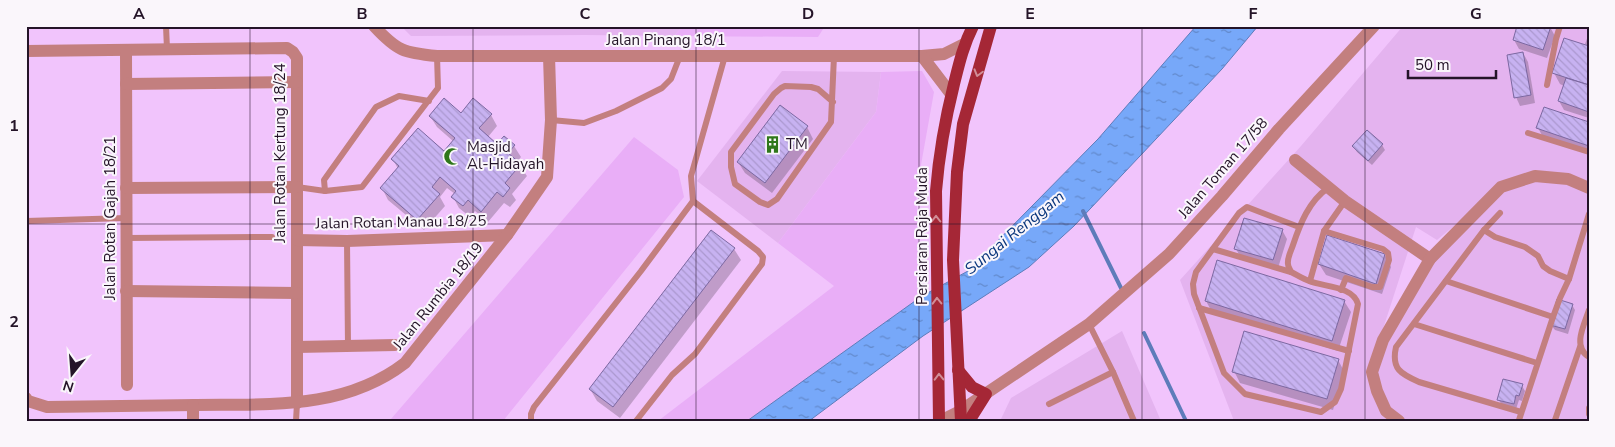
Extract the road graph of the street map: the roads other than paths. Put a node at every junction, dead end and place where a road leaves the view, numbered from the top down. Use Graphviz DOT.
graph roads {
  1 [pos="166,26"];
  2 [pos="374,26"];
  3 [pos="973,26"];
  4 [pos="991,26"];
  5 [pos="1374,26"];
  6 [pos="1560,26"];
  7 [pos="964,44"];
  8 [pos="167,49"];
  9 [pos="26,50"];
  10 [pos="126,51"];
  11 [pos="437,56"];
  12 [pos="549,56"];
  13 [pos="680,56"];
  14 [pos="725,56"];
  15 [pos="834,56"];
  16 [pos="922,56"];
  17 [pos="296,82"];
  18 [pos="126,84"];
  19 [pos="1547,85"];
  20 [pos="951,94"];
  21 [pos="429,101"];
  22 [pos="833,102"];
  23 [pos="550,120"];
  24 [pos="1528,133"];
  25 [pos="1589,152"];
  26 [pos="1295,160"];
  27 [pos="297,187"];
  28 [pos="126,188"];
  29 [pos="1328,188"];
  30 [pos="1589,188"];
  31 [pos="325,192"];
  32 [pos="693,201"];
  33 [pos="1345,201"];
  34 [pos="1500,213"];
  35 [pos="1589,214"];
  36 [pos="126,218"];
  37 [pos="26,221"];
  38 [pos="1299,227"];
  39 [pos="1484,230"];
  40 [pos="1324,231"];
  41 [pos="507,235"];
  42 [pos="272,237"];
  43 [pos="126,238"];
  44 [pos="297,240"];
  45 [pos="347,241"];
  46 [pos="1213,249"];
  47 [pos="1430,259"];
  48 [pos="1291,272"];
  49 [pos="1569,278"];
  50 [pos="1310,281"];
  51 [pos="1446,281"];
  52 [pos="1341,290"];
  53 [pos="126,292"];
  54 [pos="297,293"];
  55 [pos="1199,308"];
  56 [pos="1589,310"];
  57 [pos="1553,317"];
  58 [pos="1089,324"];
  59 [pos="1414,324"];
  60 [pos="395,345"];
  61 [pos="348,346"];
  62 [pos="297,347"];
  63 [pos="1580,347"];
  64 [pos="1349,351"];
  65 [pos="1589,357"];
  66 [pos="1537,363"];
  67 [pos="958,370"];
  68 [pos="1113,372"];
  69 [pos="126,385"];
  70 [pos="986,394"];
  71 [pos="26,398"];
  72 [pos="297,403"];
  73 [pos="1048,404"];
  74 [pos="193,405"];
  75 [pos="1589,408"];
  76 [pos="1521,412"];
  77 [pos="1589,414"];
  78 [pos="963,418"];
  79 [pos="1519,420"];
  80 [pos="1555,420"];
  81 [pos="193,421"];
  82 [pos="296,421"];
  83 [pos="531,421"];
  84 [pos="636,421"];
  85 [pos="940,421"];
  86 [pos="1134,421"];
  87 [pos="1399,421"];
  1 -- 8 [label="lane"];
  2 -- 11 [label="street, Jalan Pinang 18/1"];
  3 -- 7 [label="main road, Persiaran Raja Muda"];
  4 -- 67 [label="main road, Persiaran Raja Muda, one-way"];
  5 -- 58 [label="street, Jalan Toman 17/58"];
  6 -- 19 [label="lane"];
  7 -- 16 [label="street, Jalan Pinang 18/1"];
  7 -- 20 [label="main road, Persiaran Raja Muda"];
  8 -- 10 [label="street, Jalan Rotan Kertung 18/24"];
  8 -- 17 [label="street, Jalan Rotan Kertung 18/24"];
  9 -- 10 [label="street, Jalan Rotan Kertung 18/24"];
  10 -- 18 [label="street, Jalan Rotan Gajah 18/21"];
  11 -- 12 [label="street, Jalan Pinang 18/1"];
  11 -- 21 [label="lane"];
  12 -- 13 [label="street, Jalan Pinang 18/1"];
  12 -- 23 [label="street, Jalan Rumbia 18/19"];
  13 -- 14 [label="street, Jalan Pinang 18/1"];
  13 -- 23 [label="lane"];
  14 -- 15 [label="street, Jalan Pinang 18/1"];
  14 -- 32 [label="lane"];
  15 -- 16 [label="street, Jalan Pinang 18/1"];
  15 -- 22 [label="lane"];
  16 -- 20 [label="street"];
  17 -- 18 [label="street"];
  17 -- 27 [label="street, Jalan Rotan Kertung 18/24"];
  18 -- 28 [label="street, Jalan Rotan Gajah 18/21"];
  85 -- 20 [label="main road, Persiaran Raja Muda, one-way"];
  21 -- 31 [label="lane"];
  21 -- 31 [label="lane"];
  22 -- 22 [label="lane"];
  23 -- 41 [label="street, Jalan Rumbia 18/19"];
  24 -- 25 [label="lane"];
  26 -- 29 [label="street"];
  27 -- 28 [label="street"];
  27 -- 31 [label="lane"];
  27 -- 44 [label="street, Jalan Rotan Kertung 18/24"];
  28 -- 36 [label="street, Jalan Rotan Gajah 18/21"];
  29 -- 33 [label="street"];
  29 -- 38 [label="lane"];
  30 -- 47 [label="street"];
  32 -- 83 [label="lane"];
  32 -- 84 [label="lane"];
  33 -- 40 [label="lane"];
  33 -- 47 [label="street"];
  34 -- 39 [label="lane"];
  35 -- 49 [label="lane"];
  36 -- 37 [label="lane"];
  36 -- 43 [label="street, Jalan Rotan Gajah 18/21"];
  38 -- 46 [label="lane"];
  38 -- 48 [label="lane"];
  39 -- 49 [label="lane"];
  39 -- 51 [label="lane"];
  40 -- 50 [label="lane"];
  40 -- 52 [label="lane"];
  41 -- 45 [label="street, Jalan Rotan Manau 18/25"];
  41 -- 72 [label="street, Jalan Rumbia 18/19"];
  42 -- 43 [label="lane"];
  43 -- 53 [label="street, Jalan Rotan Gajah 18/21"];
  44 -- 45 [label="street, Jalan Rotan Manau 18/25"];
  44 -- 54 [label="street, Jalan Rotan Kertung 18/24"];
  45 -- 61 [label="lane"];
  46 -- 48 [label="lane"];
  46 -- 55 [label="lane"];
  47 -- 87 [label="street"];
  48 -- 50 [label="lane"];
  49 -- 57 [label="lane"];
  50 -- 52 [label="lane"];
  51 -- 57 [label="lane"];
  51 -- 59 [label="lane"];
  52 -- 64 [label="lane"];
  53 -- 54 [label="street"];
  53 -- 69 [label="street, Jalan Rotan Gajah 18/21"];
  54 -- 62 [label="street, Jalan Rotan Kertung 18/24"];
  55 -- 64 [label="lane"];
  55 -- 64 [label="lane"];
  56 -- 63 [label="lane"];
  57 -- 66 [label="lane"];
  58 -- 68 [label="lane"];
  58 -- 70 [label="street, Jalan Toman 17/58"];
  59 -- 66 [label="lane"];
  59 -- 76 [label="lane"];
  60 -- 61 [label="street"];
  61 -- 62 [label="street"];
  62 -- 72 [label="street, Jalan Rotan Kertung 18/24"];
  63 -- 65 [label="lane"];
  63 -- 80 [label="lane"];
  66 -- 76 [label="lane"];
  67 -- 70 [label="main road"];
  67 -- 78 [label="main road, Persiaran Raja Muda"];
  68 -- 73 [label="lane"];
  68 -- 86 [label="lane"];
  70 -- 78 [label="street, Jalan Toman 17/58"];
  71 -- 74 [label="street, Jalan Rumbia 18/19"];
  72 -- 74 [label="street, Jalan Rumbia 18/19"];
  72 -- 82 [label="lane"];
  74 -- 81 [label="street"];
  75 -- 77 [label="lane"];
  76 -- 79 [label="lane"];
  78 -- 85 [label="street, Jalan Toman 17/58"];
}
